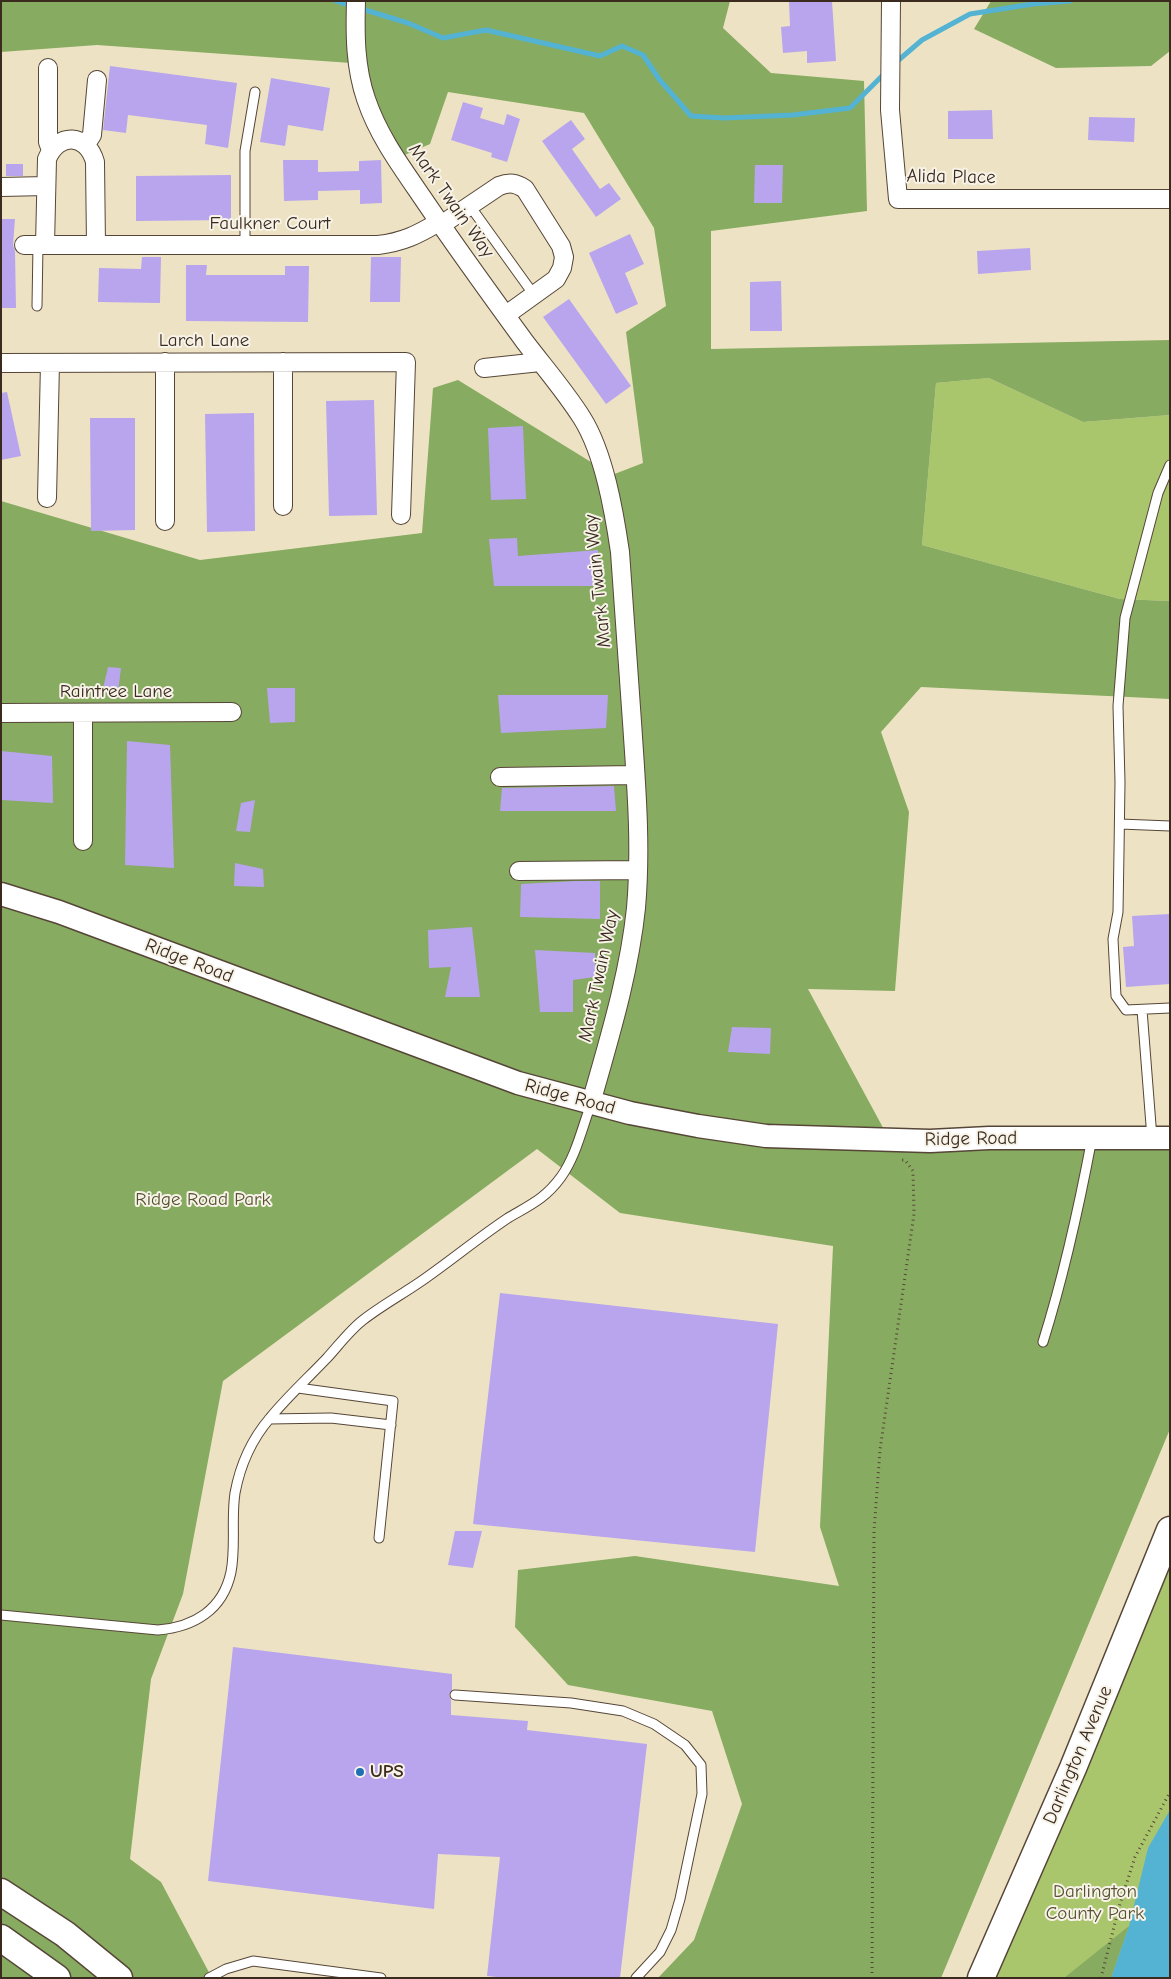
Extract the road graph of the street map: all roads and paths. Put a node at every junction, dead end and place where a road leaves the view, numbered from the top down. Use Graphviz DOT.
graph roads {
  1 [pos="356,1"];
  2 [pos="891,1"];
  3 [pos="48,68"];
  4 [pos="98,80"];
  5 [pos="255,92"];
  6 [pos="86,144"];
  7 [pos="51,150"];
  8 [pos="46,186"];
  9 [pos="1,187"];
  10 [pos="1170,199"];
  11 [pos="470,206"];
  12 [pos="440,224"];
  13 [pos="36,245"];
  14 [pos="96,245"];
  15 [pos="245,245"];
  16 [pos="534,295"];
  17 [pos="37,306"];
  18 [pos="506,316"];
  19 [pos="165,362"];
  20 [pos="283,362"];
  21 [pos="540,362"];
  22 [pos="1,363"];
  23 [pos="50,363"];
  24 [pos="484,368"];
  25 [pos="1170,464"];
  26 [pos="47,498"];
  27 [pos="283,506"];
  28 [pos="401,515"];
  29 [pos="165,521"];
  30 [pos="232,712"];
  31 [pos="1,713"];
  32 [pos="83,714"];
  33 [pos="635,775"];
  34 [pos="500,777"];
  35 [pos="1120,824"];
  36 [pos="1170,826"];
  37 [pos="83,841"];
  38 [pos="638,870"];
  39 [pos="519,872"];
  40 [pos="1,894"];
  41 [pos="1170,1008"];
  42 [pos="1142,1010"];
  43 [pos="591,1103"];
  44 [pos="1092,1138"];
  45 [pos="1161,1138"];
  46 [pos="895,1160"];
  47 [pos="1043,1342"];
  48 [pos="298,1388"];
  49 [pos="269,1419"];
  50 [pos="391,1425"];
  51 [pos="1170,1530"];
  52 [pos="378,1538"];
  53 [pos="1,1615"];
  54 [pos="455,1696"];
  55 [pos="1170,1792"];
  56 [pos="1,1892"];
  57 [pos="1,1938"];
  58 [pos="49,1972"];
  59 [pos="76,1978"];
  60 [pos="119,1978"];
  61 [pos="209,1978"];
  62 [pos="381,1978"];
  63 [pos="636,1978"];
  64 [pos="872,1978"];
  65 [pos="981,1978"];
  66 [pos="1101,1978"];
  1 -- 12 [label="street, Mark Twain Way"];
  2 -- 10 [label="street, Alida Place"];
  3 -- 7 [label="street"];
  4 -- 6 [label="street"];
  5 -- 15 [label="lane"];
  6 -- 7 [label="street"];
  6 -- 14 [label="street"];
  7 -- 8 [label="street"];
  8 -- 9 [label="street"];
  8 -- 13 [label="street"];
  11 -- 12 [label="street, Faulkner Court"];
  11 -- 16 [label="lane"];
  11 -- 16 [label="street, Faulkner Court"];
  12 -- 15 [label="street, Faulkner Court"];
  12 -- 18 [label="street, Mark Twain Way"];
  13 -- 14 [label="street, Faulkner Court"];
  13 -- 17 [label="lane"];
  14 -- 15 [label="street, Faulkner Court"];
  16 -- 18 [label="street"];
  18 -- 21 [label="street, Mark Twain Way"];
  19 -- 20 [label="street, Larch Lane"];
  19 -- 23 [label="street, Larch Lane"];
  19 -- 29 [label="street"];
  20 -- 27 [label="street"];
  20 -- 28 [label="street, Larch Lane"];
  21 -- 24 [label="street"];
  21 -- 33 [label="street, Mark Twain Way"];
  22 -- 23 [label="street, Larch Lane"];
  23 -- 26 [label="street"];
  25 -- 35 [label="lane"];
  30 -- 32 [label="street, Raintree Lane"];
  31 -- 32 [label="street, Raintree Lane"];
  32 -- 37 [label="street"];
  33 -- 34 [label="street"];
  33 -- 38 [label="street, Mark Twain Way"];
  35 -- 36 [label="lane"];
  35 -- 42 [label="lane"];
  38 -- 39 [label="street"];
  38 -- 43 [label="street, Mark Twain Way"];
  40 -- 43 [label="street, Ridge Road"];
  41 -- 42 [label="lane"];
  42 -- 45 [label="lane"];
  43 -- 44 [label="street, Ridge Road"];
  43 -- 48 [label="lane"];
  44 -- 45 [label="street, Ridge Road"];
  44 -- 47 [label="lane"];
  46 -- 64 [label="path"];
  48 -- 49 [label="lane"];
  48 -- 50 [label="lane"];
  49 -- 50 [label="lane"];
  49 -- 53 [label="lane"];
  50 -- 52 [label="lane"];
  51 -- 65 [label="main road, Darlington Avenue"];
  54 -- 63 [label="lane"];
  55 -- 66 [label="path"];
  56 -- 60 [label="main road"];
  57 -- 58 [label="main road"];
  58 -- 59 [label="main road"];
  61 -- 62 [label="lane"];
}
